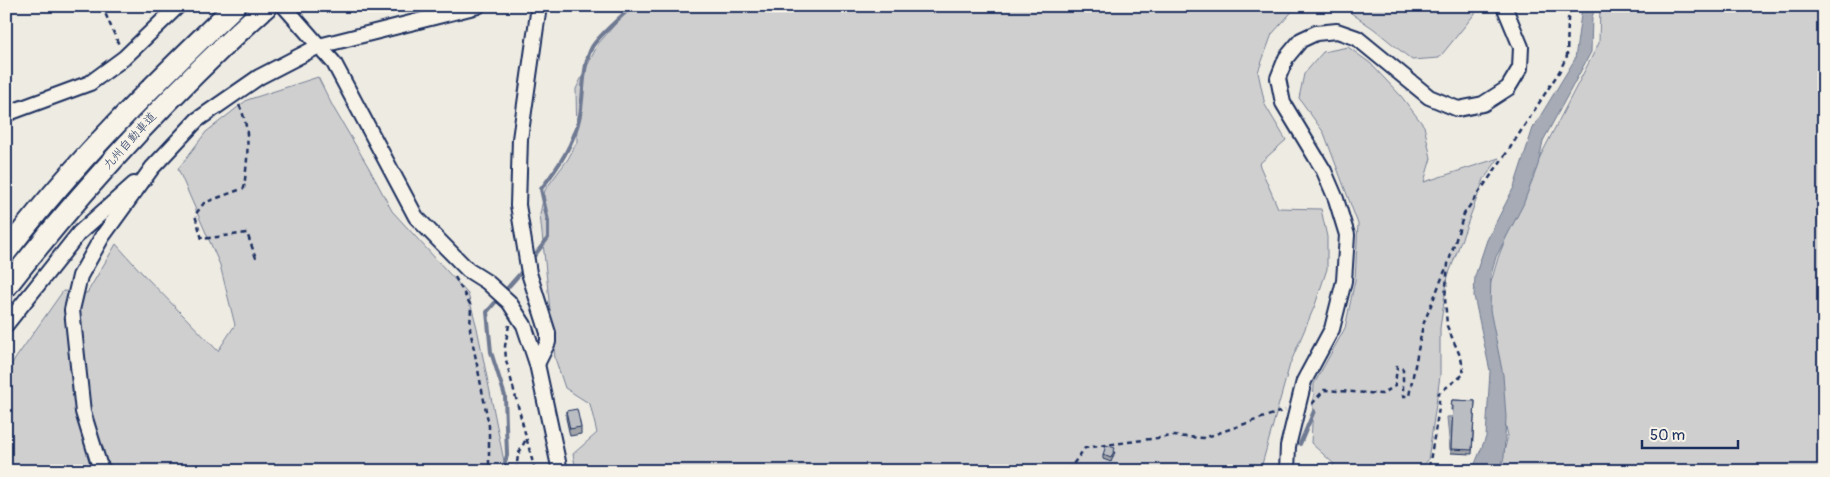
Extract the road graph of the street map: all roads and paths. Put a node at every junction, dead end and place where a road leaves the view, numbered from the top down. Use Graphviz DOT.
graph roads {
  1 [pos="102,6"];
  2 [pos="178,6"];
  3 [pos="234,6"];
  4 [pos="284,6"];
  5 [pos="478,6"];
  6 [pos="538,6"];
  7 [pos="1504,6"];
  8 [pos="1571,6"];
  9 [pos="263,10"];
  10 [pos="319,46"];
  11 [pos="124,58"];
  12 [pos="234,95"];
  13 [pos="6,114"];
  14 [pos="152,168"];
  15 [pos="6,252"];
  16 [pos="256,258"];
  17 [pos="1448,264"];
  18 [pos="454,275"];
  19 [pos="6,288"];
  20 [pos="512,306"];
  21 [pos="6,325"];
  22 [pos="537,364"];
  23 [pos="1303,407"];
  24 [pos="526,438"];
  25 [pos="1429,467"];
  26 [pos="104,471"];
  27 [pos="489,471"];
  28 [pos="516,471"];
  29 [pos="535,471"];
  30 [pos="560,471"];
  31 [pos="1068,471"];
  32 [pos="1287,471"];
  1 -- 11 [label="path"];
  2 -- 11 [label="street"];
  3 -- 15 [label="highway, 九州自動車道"];
  4 -- 10 [label="street"];
  5 -- 10 [label="street"];
  6 -- 22 [label="street"];
  7 -- 23 [label="street"];
  8 -- 17 [label="path"];
  9 -- 19 [label="highway, 九州自動車道"];
  10 -- 12 [label="street"];
  10 -- 20 [label="street"];
  11 -- 13 [label="street"];
  12 -- 14 [label="street"];
  12 -- 16 [label="path"];
  14 -- 21 [label="street"];
  14 -- 26 [label="street"];
  17 -- 23 [label="path"];
  17 -- 25 [label="path"];
  18 -- 27 [label="path"];
  20 -- 22 [label="street"];
  20 -- 24 [label="path"];
  22 -- 30 [label="street"];
  23 -- 31 [label="path"];
  23 -- 32 [label="street"];
  24 -- 28 [label="path"];
  24 -- 29 [label="path"];
}
